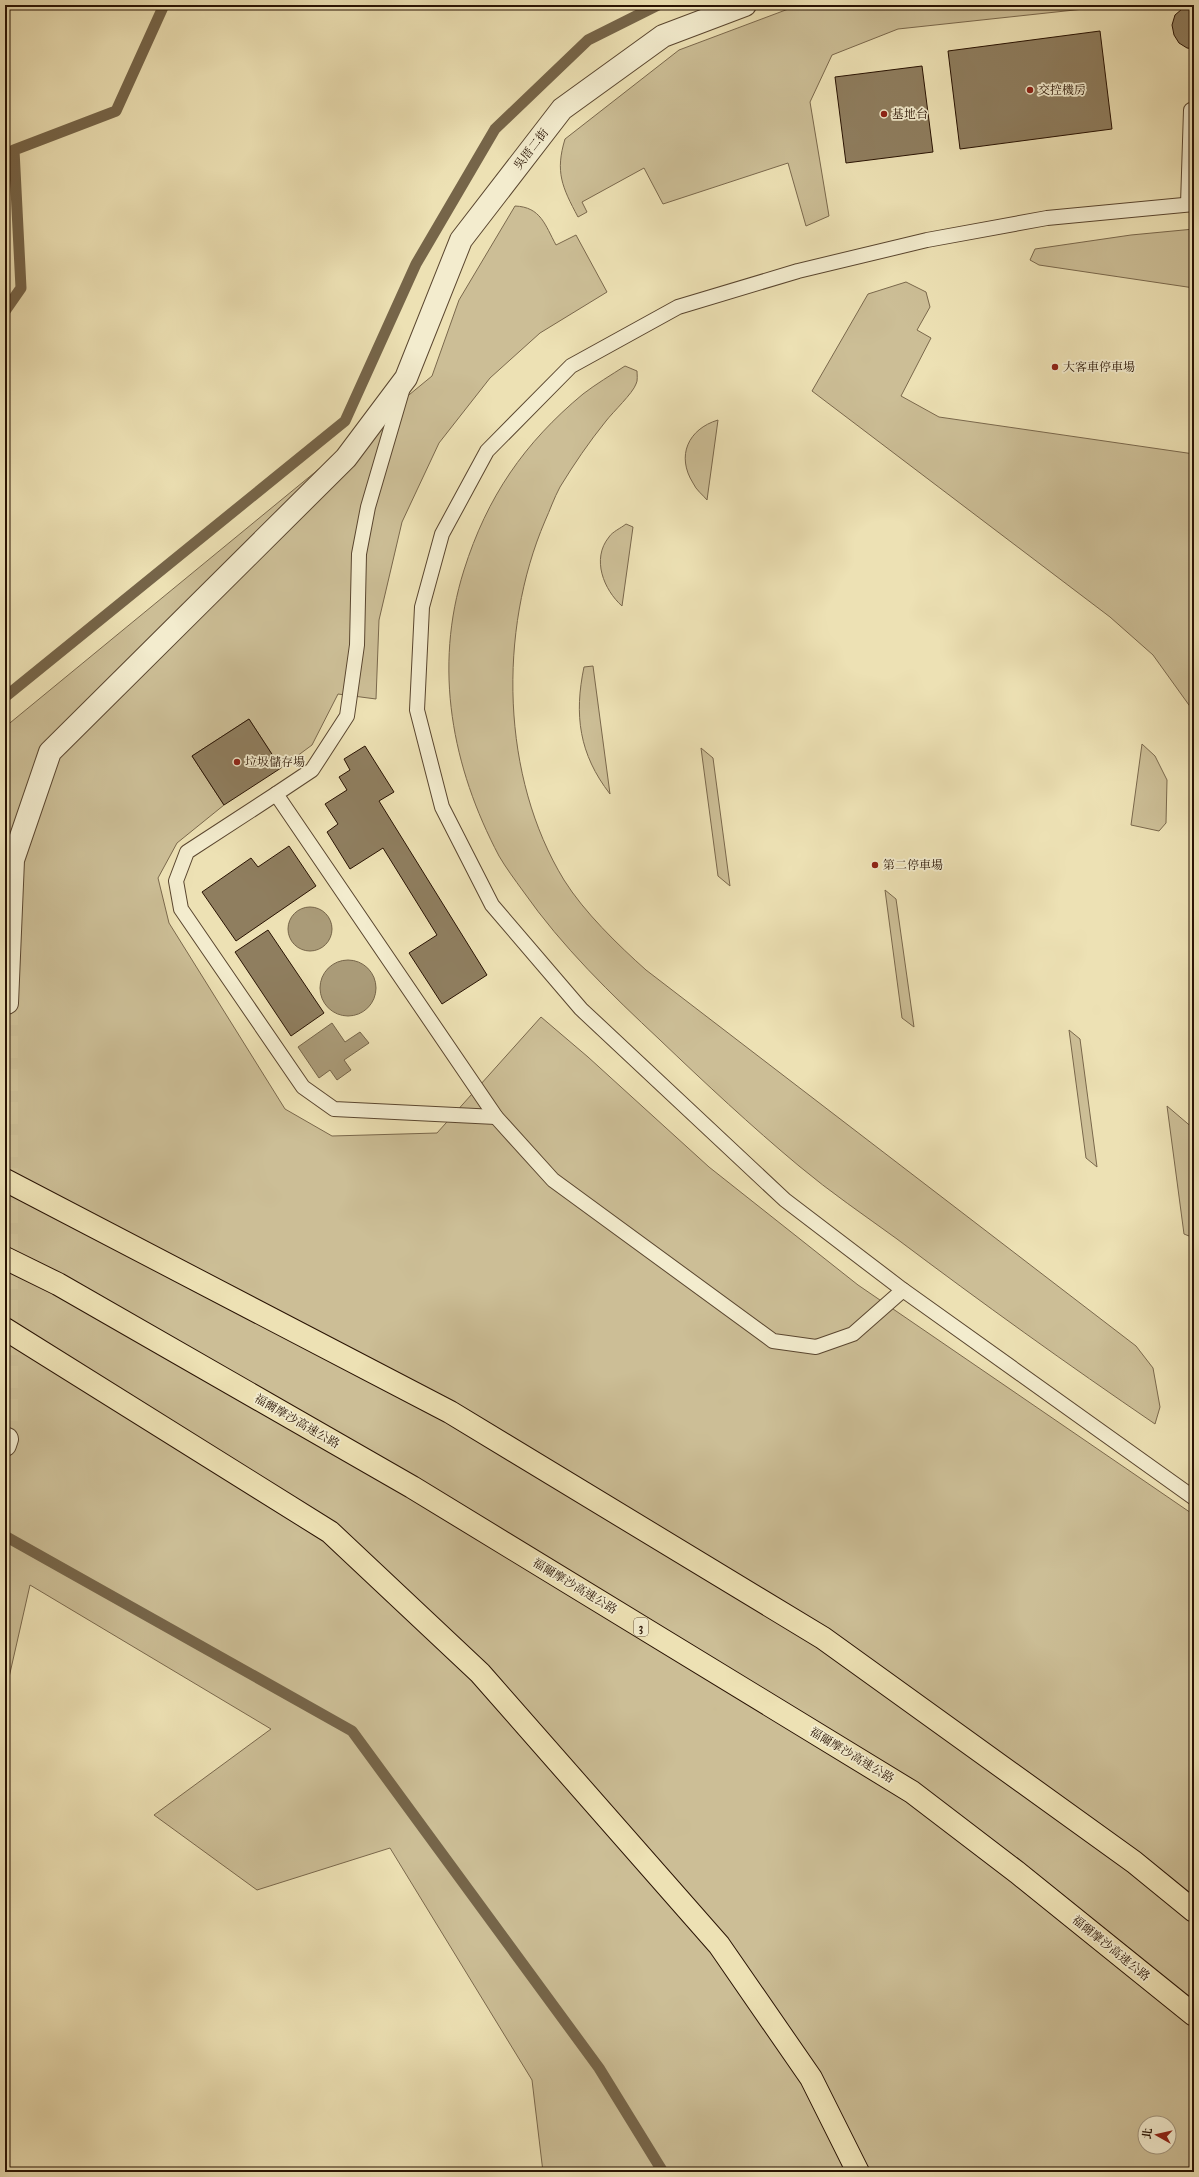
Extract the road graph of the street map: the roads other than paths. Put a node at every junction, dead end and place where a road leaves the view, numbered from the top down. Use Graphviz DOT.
graph roads {
  1 [pos="745,5"];
  2 [pos="1194,110"];
  3 [pos="1191,204"];
  4 [pos="406,378"];
  5 [pos="276,794"];
  6 [pos="7,1003"];
  7 [pos="496,1117"];
  8 [pos="5,1180"];
  9 [pos="5,1258"];
  10 [pos="903,1290"];
  11 [pos="5,1329"];
  12 [pos="1194,1498"];
  13 [pos="1134,1862"];
  14 [pos="1194,1893"];
  15 [pos="1194,1911"];
  16 [pos="1194,2015"];
  17 [pos="858,2172"];
  1 -- 4 [label="street, 吳厝二街"];
  2 -- 3 [label="lane"];
  3 -- 10 [label="lane"];
  4 -- 5 [label="lane"];
  4 -- 6 [label="street, 吳厝二街"];
  5 -- 7 [label="lane"];
  5 -- 7 [label="lane"];
  7 -- 10 [label="lane"];
  8 -- 13 [label="highway"];
  9 -- 16 [label="highway, 福爾摩沙高速公路 / 3"];
  10 -- 12 [label="lane"];
  11 -- 17 [label="highway"];
  13 -- 14 [label="highway"];
  13 -- 15 [label="highway"];
}
